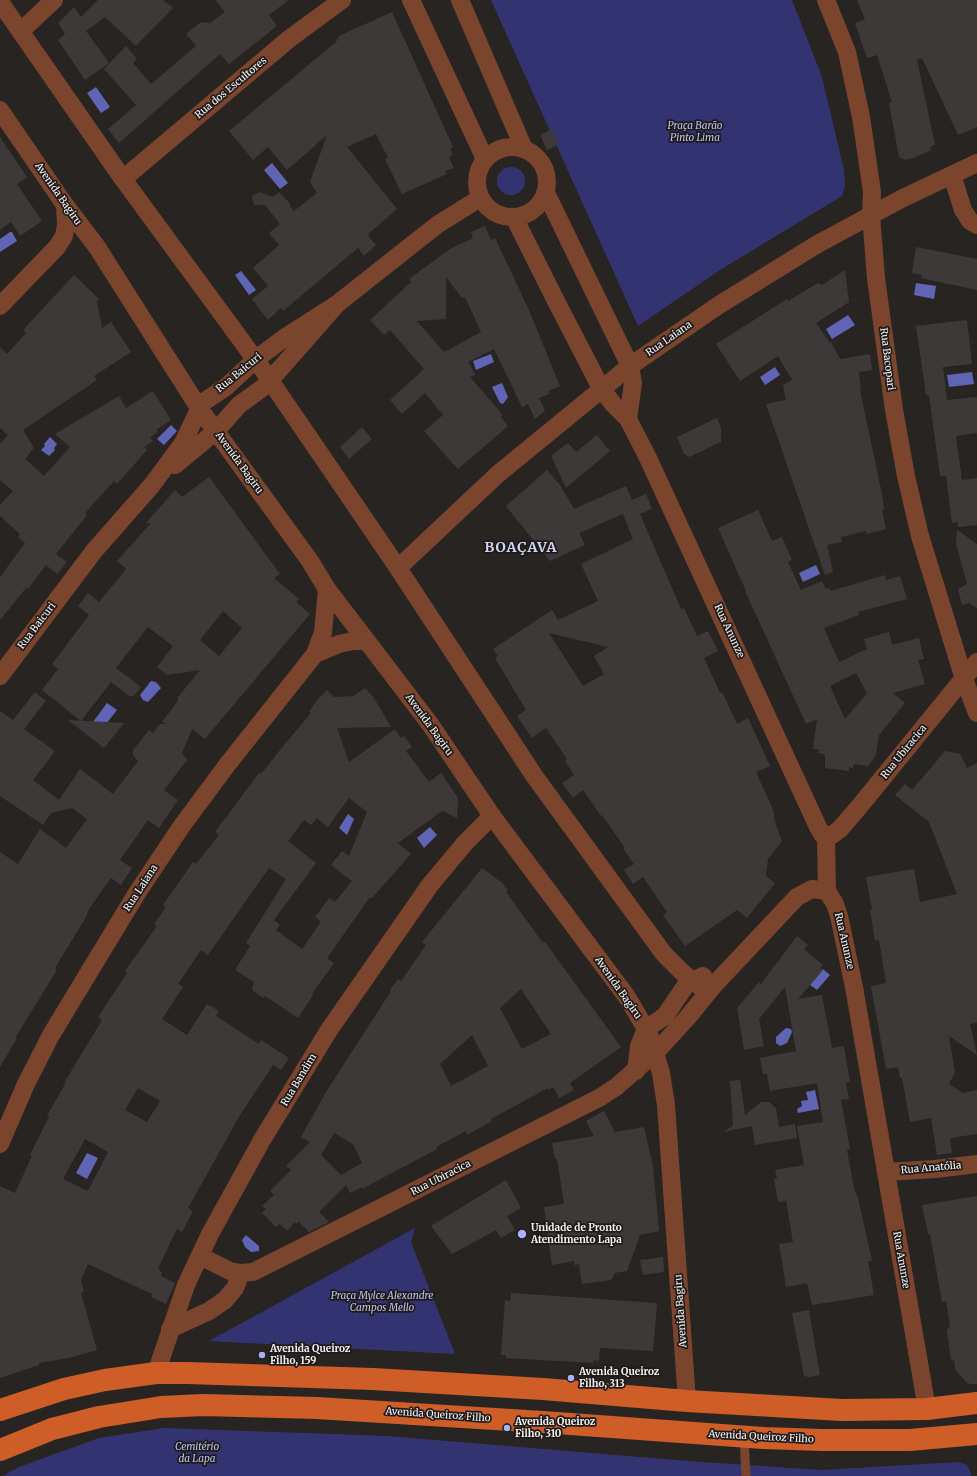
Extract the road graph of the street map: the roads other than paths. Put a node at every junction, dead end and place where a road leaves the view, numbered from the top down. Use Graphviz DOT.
graph roads {
  1 [pos="54,0"];
  2 [pos="342,0"];
  3 [pos="411,0"];
  4 [pos="460,0"];
  5 [pos="826,0"];
  6 [pos="0,2"];
  7 [pos="21,31"];
  8 [pos="0,110"];
  9 [pos="524,149"];
  10 [pos="485,159"];
  11 [pos="977,164"];
  12 [pos="952,175"];
  13 [pos="123,179"];
  14 [pos="546,193"];
  15 [pos="480,198"];
  16 [pos="65,205"];
  17 [pos="871,215"];
  18 [pos="514,217"];
  19 [pos="977,225"];
  20 [pos="94,244"];
  21 [pos="57,247"];
  22 [pos="337,304"];
  23 [pos="0,306"];
  24 [pos="256,359"];
  25 [pos="630,366"];
  26 [pos="270,380"];
  27 [pos="601,388"];
  28 [pos="199,408"];
  29 [pos="628,419"];
  30 [pos="216,431"];
  31 [pos="152,485"];
  32 [pos="398,568"];
  33 [pos="327,589"];
  34 [pos="367,641"];
  35 [pos="315,654"];
  36 [pos="977,662"];
  37 [pos="0,676"];
  38 [pos="964,679"];
  39 [pos="977,713"];
  40 [pos="492,816"];
  41 [pos="826,837"];
  42 [pos="827,891"];
  43 [pos="700,987"];
  44 [pos="646,1029"];
  45 [pos="656,1052"];
  46 [pos="636,1071"];
  47 [pos="0,1144"];
  48 [pos="977,1164"];
  49 [pos="886,1172"];
  50 [pos="200,1256"];
  51 [pos="241,1273"];
  52 [pos="170,1329"];
  53 [pos="156,1374"];
  54 [pos="687,1401"];
  55 [pos="977,1403"];
  56 [pos="777,1407"];
  57 [pos="927,1409"];
  58 [pos="0,1410"];
  59 [pos="977,1434"];
  60 [pos="754,1438"];
  61 [pos="0,1450"];
  62 [pos="746,1476"];
  1 -- 7 [label="street"];
  2 -- 13 [label="street, Rua dos Escultores"];
  3 -- 10 [label="street"];
  4 -- 9 [label="street"];
  5 -- 17 [label="street, Rua Bacopari"];
  6 -- 7 [label="street"];
  7 -- 13 [label="street"];
  8 -- 16 [label="street, Avenida Bagiru"];
  9 -- 10 [label="street"];
  9 -- 14 [label="street"];
  10 -- 15 [label="street"];
  11 -- 12 [label="street, Rua Laiana"];
  12 -- 17 [label="street, Rua Laiana"];
  12 -- 19 [label="street"];
  13 -- 24 [label="street"];
  14 -- 18 [label="street"];
  14 -- 25 [label="street"];
  15 -- 18 [label="street"];
  15 -- 22 [label="street, Rua Baicuri"];
  16 -- 20 [label="street, Avenida Bagiru"];
  16 -- 21 [label="street"];
  17 -- 25 [label="street, Rua Laiana"];
  17 -- 38 [label="street, Rua Bacopari"];
  18 -- 27 [label="street"];
  20 -- 21 [label="street"];
  20 -- 28 [label="street, Avenida Bagiru"];
  21 -- 23 [label="street"];
  22 -- 24 [label="street, Rua Baicuri"];
  22 -- 26 [label="street, Rua Baicuri"];
  24 -- 26 [label="street"];
  24 -- 28 [label="street, Rua Baicuri"];
  25 -- 27 [label="street, Rua Laiana"];
  25 -- 29 [label="street"];
  26 -- 30 [label="street, Rua Baicuri"];
  26 -- 32 [label="street"];
  27 -- 29 [label="street, Rua Anunze"];
  27 -- 32 [label="street, Rua Laiana"];
  28 -- 30 [label="street, Avenida Bagiru"];
  28 -- 31 [label="street, Rua Baicuri"];
  29 -- 41 [label="street, Rua Anunze"];
  30 -- 31 [label="street, Rua Baicuri"];
  30 -- 33 [label="street, Avenida Bagiru"];
  31 -- 37 [label="street, Rua Baicuri"];
  32 -- 43 [label="street"];
  33 -- 34 [label="street, Avenida Bagiru"];
  33 -- 35 [label="street, Rua Laiana"];
  34 -- 35 [label="street, Rua Laiana"];
  34 -- 40 [label="street, Avenida Bagiru"];
  35 -- 47 [label="street, Rua Laiana"];
  36 -- 38 [label="street, Rua Ubiracica"];
  38 -- 39 [label="street, Rua Bacopari"];
  38 -- 41 [label="street, Rua Ubiracica"];
  40 -- 44 [label="street, Avenida Bagiru"];
  40 -- 50 [label="street, Rua Bandim"];
  41 -- 42 [label="street, Rua Anunze"];
  42 -- 43 [label="street, Rua Ubiracica"];
  42 -- 49 [label="street, Rua Anunze"];
  43 -- 44 [label="street, Rua Ubiracica"];
  43 -- 45 [label="street, Rua Ubiracica"];
  44 -- 45 [label="street, Avenida Bagiru"];
  44 -- 46 [label="street"];
  45 -- 46 [label="street, Rua Ubiracica"];
  45 -- 54 [label="street, Avenida Bagiru"];
  46 -- 51 [label="street, Rua Ubiracica"];
  48 -- 49 [label="street, Rua Anatólia"];
  49 -- 57 [label="street, Rua Anunze"];
  50 -- 51 [label="street, Rua Ubiracica"];
  50 -- 52 [label="street, Rua Bandim"];
  51 -- 52 [label="street"];
  52 -- 53 [label="street, Rua Bandim"];
  53 -- 54 [label="main road"];
  53 -- 58 [label="main road"];
  54 -- 56 [label="main road"];
  55 -- 57 [label="main road"];
  56 -- 57 [label="main road"];
  56 -- 60 [label="main road"];
  59 -- 60 [label="main road, Avenida Queiroz Filho"];
  60 -- 61 [label="main road, Avenida Queiroz Filho"];
  60 -- 62 [label="lane"];
}
